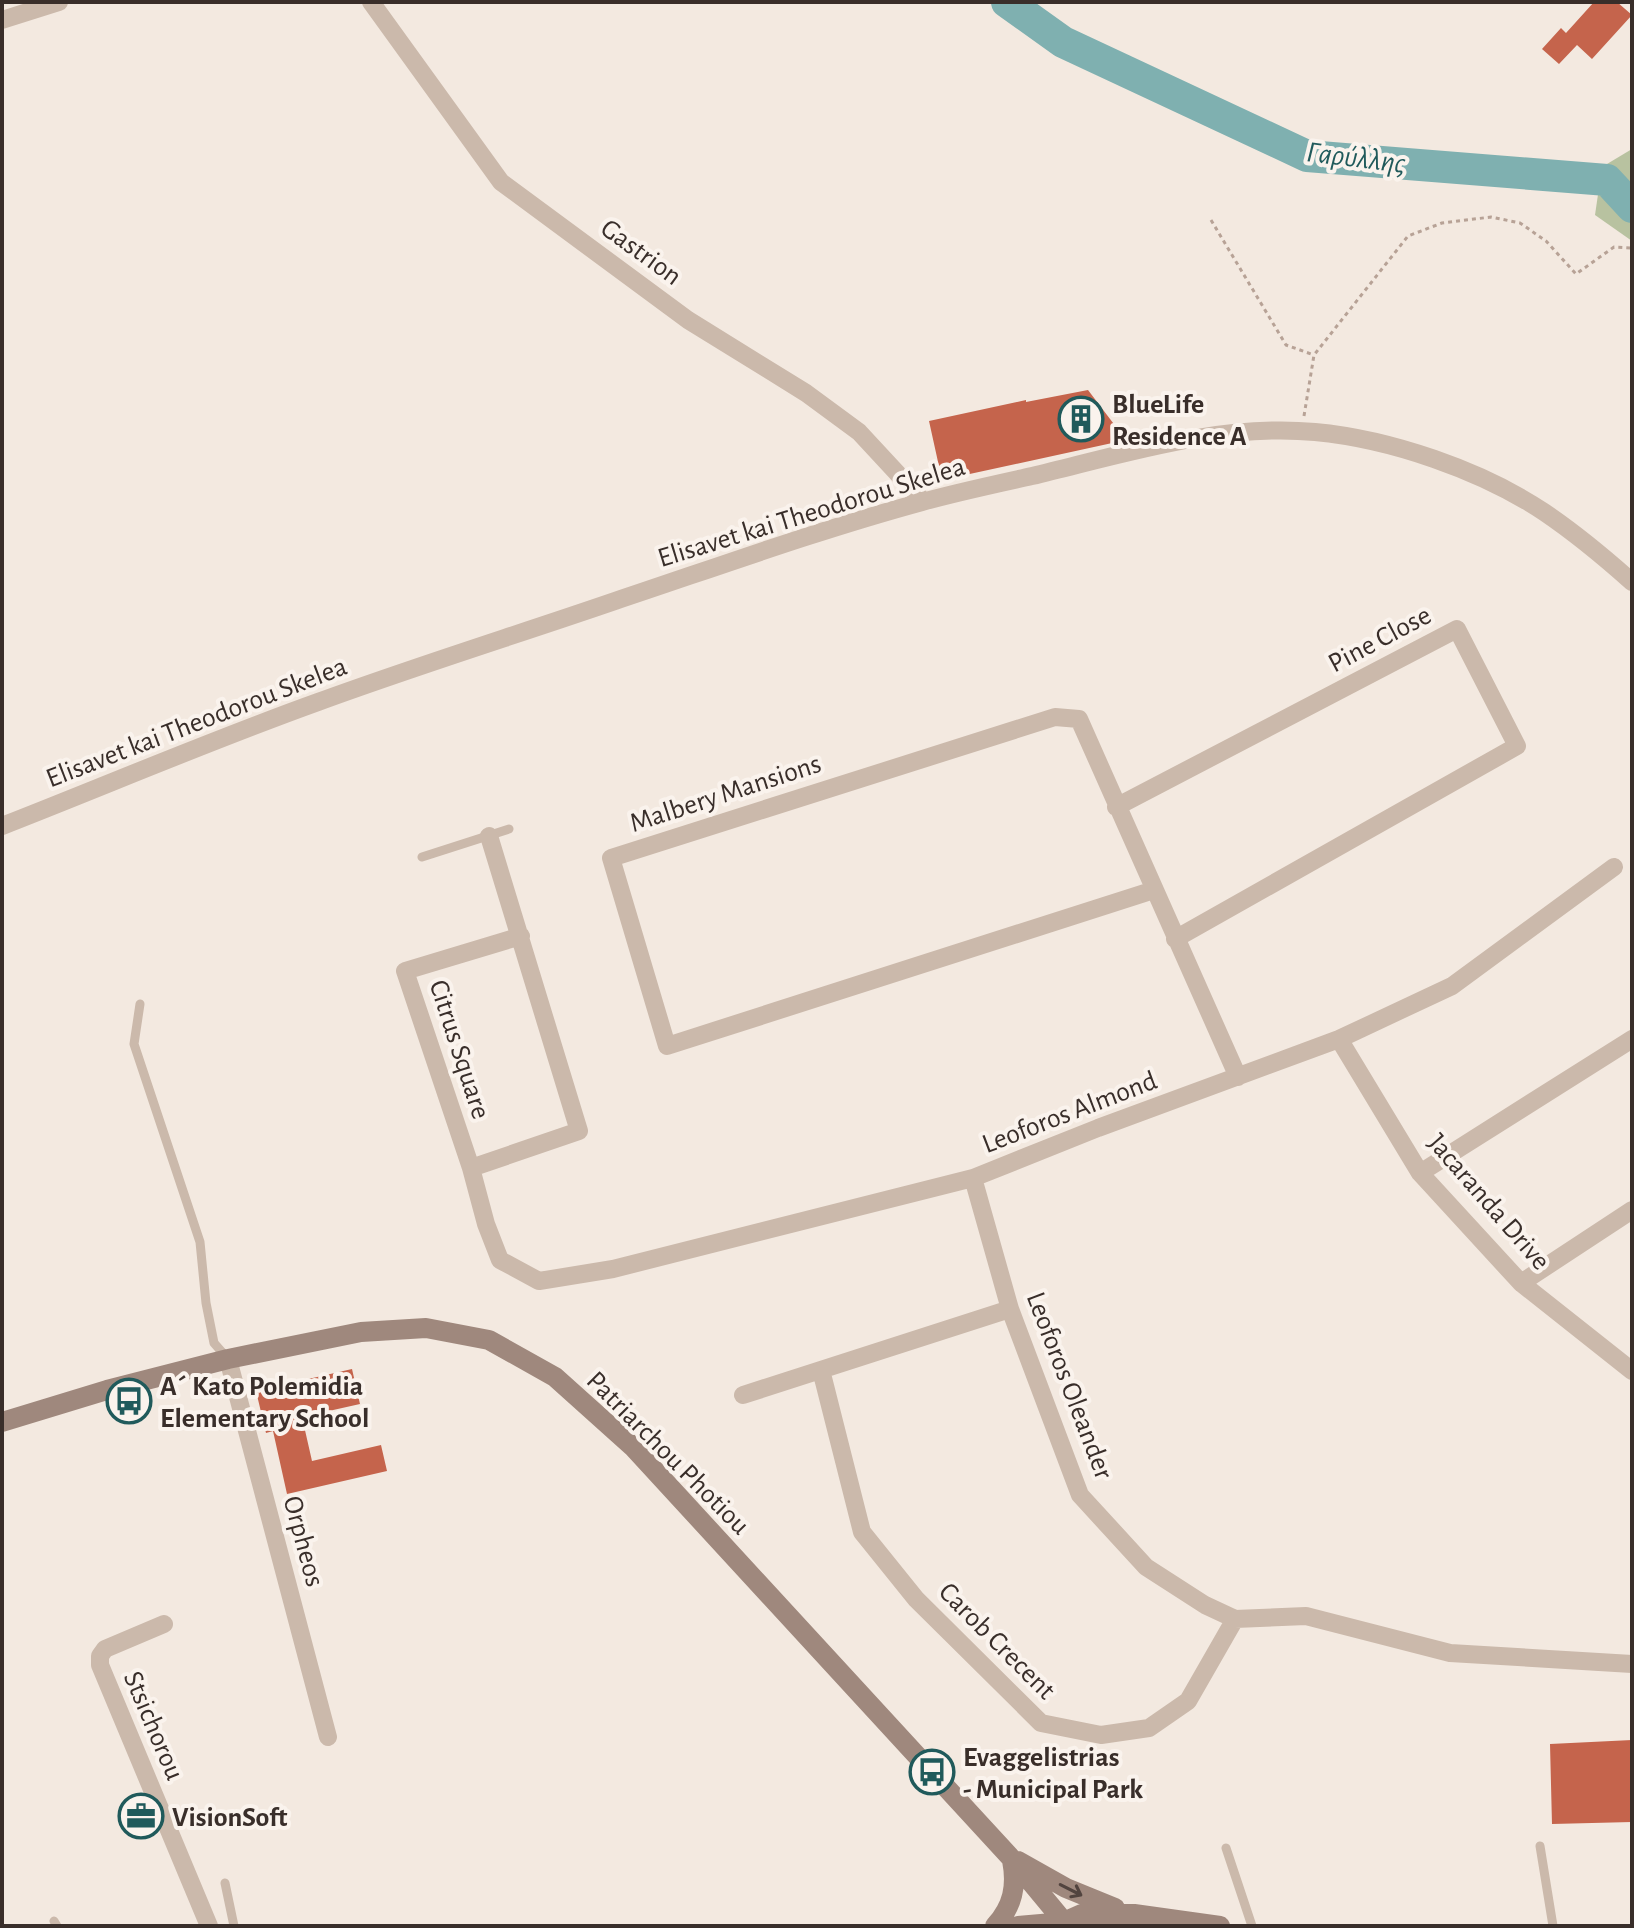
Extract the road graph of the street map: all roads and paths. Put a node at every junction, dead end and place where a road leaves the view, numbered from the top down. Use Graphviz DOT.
graph roads {
  1 [pos="59,2"];
  2 [pos="371,2"];
  3 [pos="2,20"];
  4 [pos="1211,220"];
  5 [pos="1632,248"];
  6 [pos="1314,355"];
  7 [pos="1301,431"];
  8 [pos="923,501"];
  9 [pos="1632,582"];
  10 [pos="1116,807"];
  11 [pos="2,826"];
  12 [pos="509,829"];
  13 [pos="489,836"];
  14 [pos="422,857"];
  15 [pos="1614,867"];
  16 [pos="1154,890"];
  17 [pos="521,936"];
  18 [pos="1175,939"];
  19 [pos="140,1004"];
  20 [pos="1339,1039"];
  21 [pos="1632,1039"];
  22 [pos="1238,1077"];
  23 [pos="471,1168"];
  24 [pos="1420,1173"];
  25 [pos="973,1178"];
  26 [pos="1632,1210"];
  27 [pos="500,1260"];
  28 [pos="1521,1283"];
  29 [pos="1010,1309"];
  30 [pos="228,1359"];
  31 [pos="821,1370"];
  32 [pos="1632,1371"];
  33 [pos="743,1395"];
  34 [pos="2,1422"];
  35 [pos="1235,1619"];
  36 [pos="164,1624"];
  37 [pos="1632,1664"];
  38 [pos="328,1737"];
  39 [pos="1540,1846"];
  40 [pos="1226,1848"];
  41 [pos="1011,1858"];
  42 [pos="225,1883"];
  43 [pos="1134,1914"];
  44 [pos="1070,1924"];
  45 [pos="209,1926"];
  46 [pos="234,1926"];
  47 [pos="995,1926"];
  48 [pos="1018,1926"];
  49 [pos="1220,1926"];
  50 [pos="1252,1926"];
  51 [pos="1553,1926"];
  1 -- 3 [label="street"];
  2 -- 8 [label="street, Gastrion"];
  4 -- 6 [label="path"];
  5 -- 6 [label="path"];
  6 -- 7 [label="path"];
  7 -- 8 [label="street, Elisavet kai Theodorou Skelea"];
  7 -- 9 [label="street, Elisavet kai Theodorou Skelea"];
  8 -- 11 [label="street, Elisavet kai Theodorou Skelea"];
  10 -- 16 [label="street, Malbery Mansions"];
  10 -- 16 [label="street, Malbery Mansions"];
  10 -- 18 [label="street, Pine Close"];
  12 -- 13 [label="lane"];
  13 -- 14 [label="lane"];
  13 -- 17 [label="street"];
  15 -- 20 [label="street, Leoforos Almond"];
  16 -- 18 [label="street, Malbery Mansions"];
  17 -- 23 [label="street"];
  17 -- 23 [label="street, Citrus Square"];
  18 -- 22 [label="street, Malbery Mansions"];
  19 -- 30 [label="lane"];
  20 -- 22 [label="street, Leoforos Almond"];
  20 -- 24 [label="street, Jacaranda Drive"];
  21 -- 24 [label="street"];
  22 -- 25 [label="street, Leoforos Almond"];
  23 -- 27 [label="street, Citrus Square"];
  24 -- 28 [label="street, Jacaranda Drive"];
  25 -- 27 [label="street, Leoforos Almond"];
  25 -- 29 [label="street, Leoforos Oleander"];
  26 -- 28 [label="street"];
  28 -- 32 [label="street, Jacaranda Drive"];
  29 -- 31 [label="street"];
  29 -- 35 [label="street, Leoforos Oleander"];
  30 -- 34 [label="street, Patriarchou Photiou"];
  30 -- 38 [label="street, Orpheos"];
  30 -- 41 [label="street, Patriarchou Photiou"];
  31 -- 33 [label="street"];
  31 -- 35 [label="street, Carob Crecent"];
  35 -- 37 [label="street, Leoforos Oleander"];
  36 -- 45 [label="street, Stsichorou"];
  39 -- 51 [label="lane"];
  40 -- 50 [label="lane"];
  41 -- 43 [label="street, one-way"];
  41 -- 44 [label="street, Patriarchou Photiou"];
  41 -- 47 [label="street"];
  42 -- 46 [label="lane"];
  43 -- 44 [label="street"];
  43 -- 49 [label="street"];
  44 -- 48 [label="street"];
}
